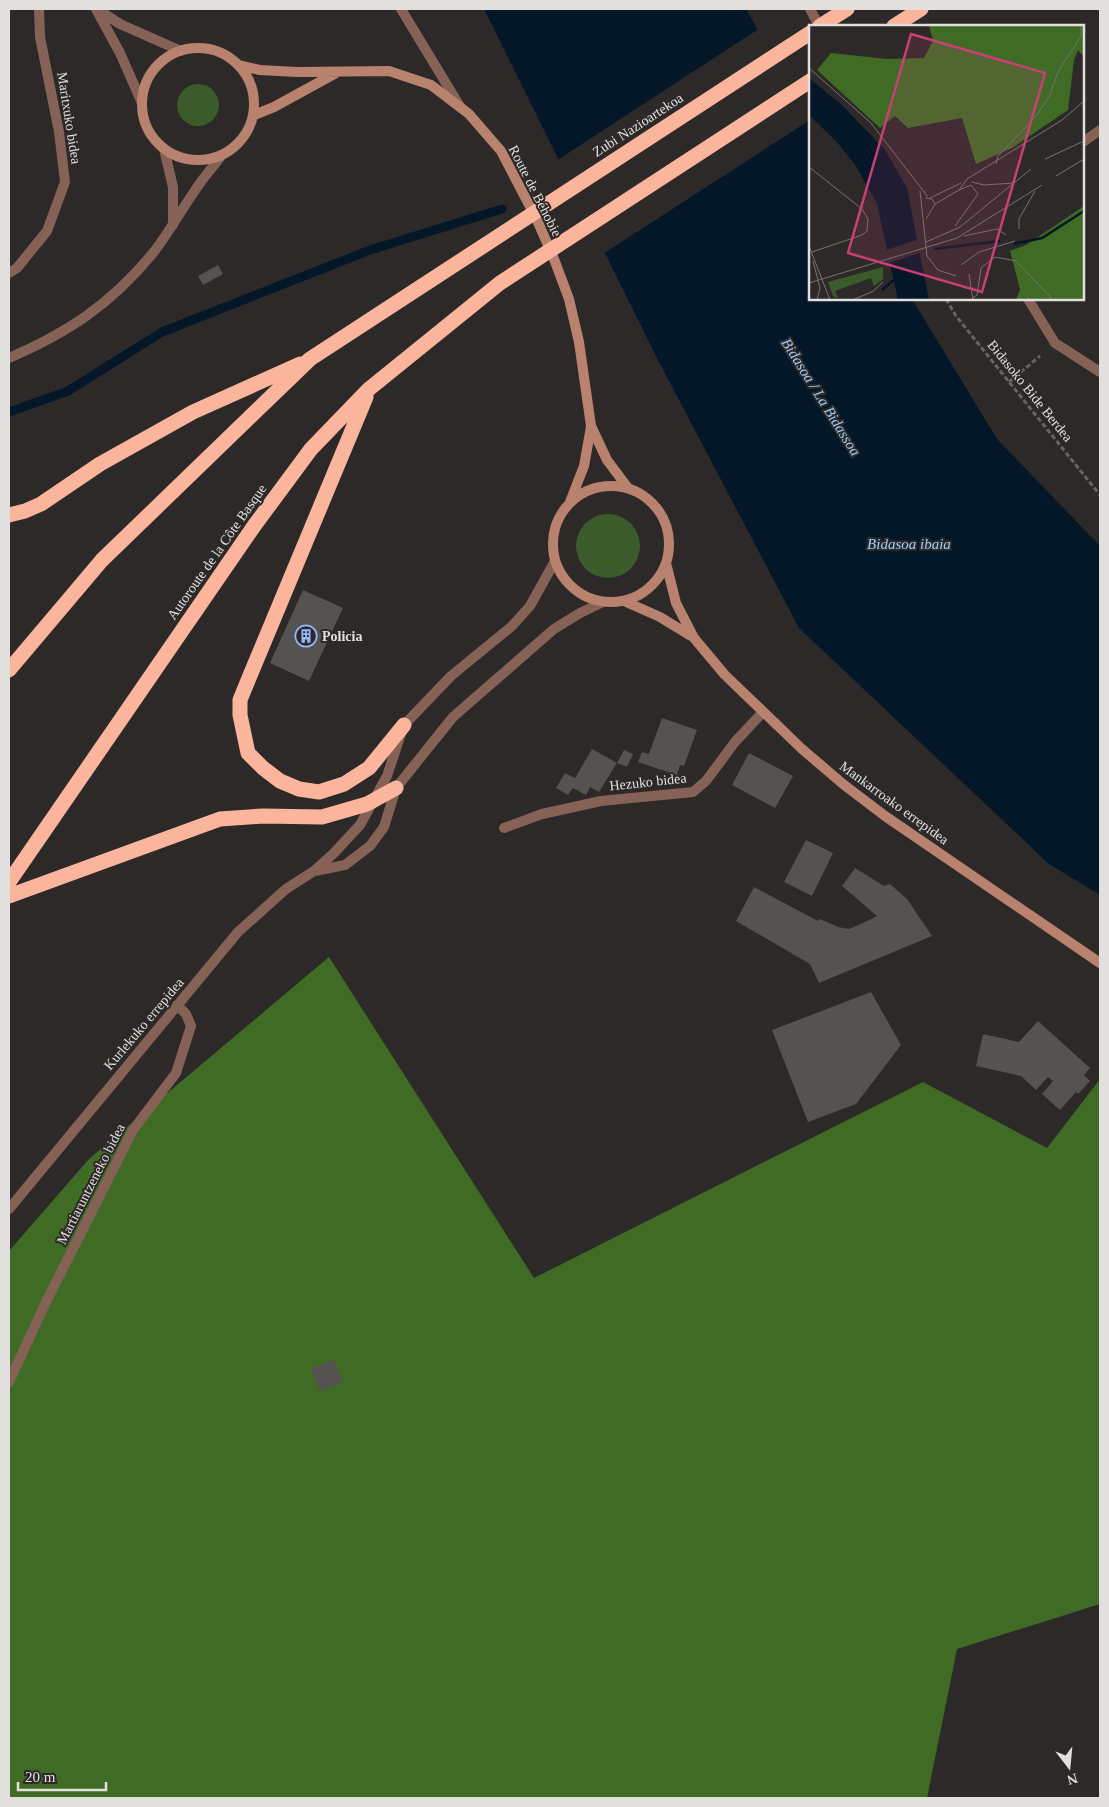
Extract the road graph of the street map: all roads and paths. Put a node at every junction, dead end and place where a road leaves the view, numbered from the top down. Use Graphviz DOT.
graph roads {
  1 [pos="39,9"];
  2 [pos="96,9"];
  3 [pos="401,9"];
  4 [pos="810,9"];
  5 [pos="847,9"];
  6 [pos="921,9"];
  7 [pos="819,25"];
  8 [pos="822,25"];
  9 [pos="896,25"];
  10 [pos="809,33"];
  11 [pos="181,51"];
  12 [pos="238,65"];
  13 [pos="339,71"];
  14 [pos="809,82"];
  15 [pos="142,103"];
  16 [pos="461,108"];
  17 [pos="254,115"];
  18 [pos="1100,130"];
  19 [pos="1084,141"];
  20 [pos="164,149"];
  21 [pos="222,156"];
  22 [pos="172,225"];
  23 [pos="9,273"];
  24 [pos="947,300"];
  25 [pos="1029,300"];
  26 [pos="1056,343"];
  27 [pos="9,358"];
  28 [pos="310,359"];
  29 [pos="1100,372"];
  30 [pos="1009,382"];
  31 [pos="369,388"];
  32 [pos="591,426"];
  33 [pos="628,488"];
  34 [pos="1100,495"];
  35 [pos="569,502"];
  36 [pos="9,515"];
  37 [pos="555,562"];
  38 [pos="666,563"];
  39 [pos="624,601"];
  40 [pos="603,602"];
  41 [pos="694,638"];
  42 [pos="9,670"];
  43 [pos="762,713"];
  44 [pos="404,725"];
  45 [pos="396,788"];
  46 [pos="373,800"];
  47 [pos="504,828"];
  48 [pos="314,871"];
  49 [pos="9,882"];
  50 [pos="9,896"];
  51 [pos="1100,963"];
  52 [pos="177,1005"];
  53 [pos="9,1209"];
  54 [pos="9,1382"];
  1 -- 23 [label="street, Maritxuko bidea"];
  2 -- 11 [label="street"];
  2 -- 15 [label="street"];
  3 -- 16 [label="street"];
  4 -- 7 [label="street"];
  5 -- 8 [label="highway"];
  6 -- 9 [label="highway"];
  10 -- 28 [label="highway, Zubi Nazioartekoa"];
  11 -- 12 [label="main road"];
  11 -- 15 [label="main road"];
  12 -- 13 [label="main road, Route de Béhobie"];
  12 -- 17 [label="main road"];
  13 -- 16 [label="main road, Route de Béhobie"];
  13 -- 17 [label="main road, Route de Béhobie"];
  14 -- 31 [label="highway, Autoroute de la Côte Basque"];
  15 -- 20 [label="main road"];
  16 -- 32 [label="main road, Route de Béhobie"];
  17 -- 21 [label="main road"];
  18 -- 19 [label="street"];
  20 -- 21 [label="main road"];
  20 -- 22 [label="street"];
  21 -- 22 [label="street"];
  22 -- 27 [label="street"];
  24 -- 30 [label="path, Bidasoko Bide Berdea"];
  25 -- 26 [label="street"];
  26 -- 29 [label="street"];
  26 -- 30 [label="path"];
  28 -- 36 [label="highway"];
  28 -- 42 [label="highway"];
  30 -- 34 [label="path, Bidasoko Bide Berdea"];
  31 -- 44 [label="highway"];
  31 -- 49 [label="highway, Autoroute de la Côte Basque"];
  32 -- 33 [label="main road, Route de Béhobie"];
  32 -- 35 [label="main road, Route de Béhobie"];
  33 -- 35 [label="main road"];
  33 -- 38 [label="main road"];
  35 -- 37 [label="main road"];
  37 -- 40 [label="main road"];
  37 -- 44 [label="street"];
  38 -- 39 [label="main road"];
  38 -- 41 [label="main road, Mankarroako errepidea"];
  39 -- 40 [label="main road"];
  39 -- 41 [label="main road, Mankarroako errepidea"];
  40 -- 45 [label="street"];
  41 -- 43 [label="main road, Mankarroako errepidea"];
  43 -- 47 [label="street, Hezuko bidea"];
  43 -- 51 [label="main road, Mankarroako errepidea"];
  44 -- 46 [label="street"];
  45 -- 46 [label="highway"];
  45 -- 48 [label="street"];
  46 -- 48 [label="street"];
  46 -- 50 [label="highway"];
  48 -- 52 [label="street, Kurlekuko errepidea"];
  52 -- 53 [label="street, Kurlekuko errepidea"];
  52 -- 54 [label="street, Martiaruntzeneko bidea"];
}
